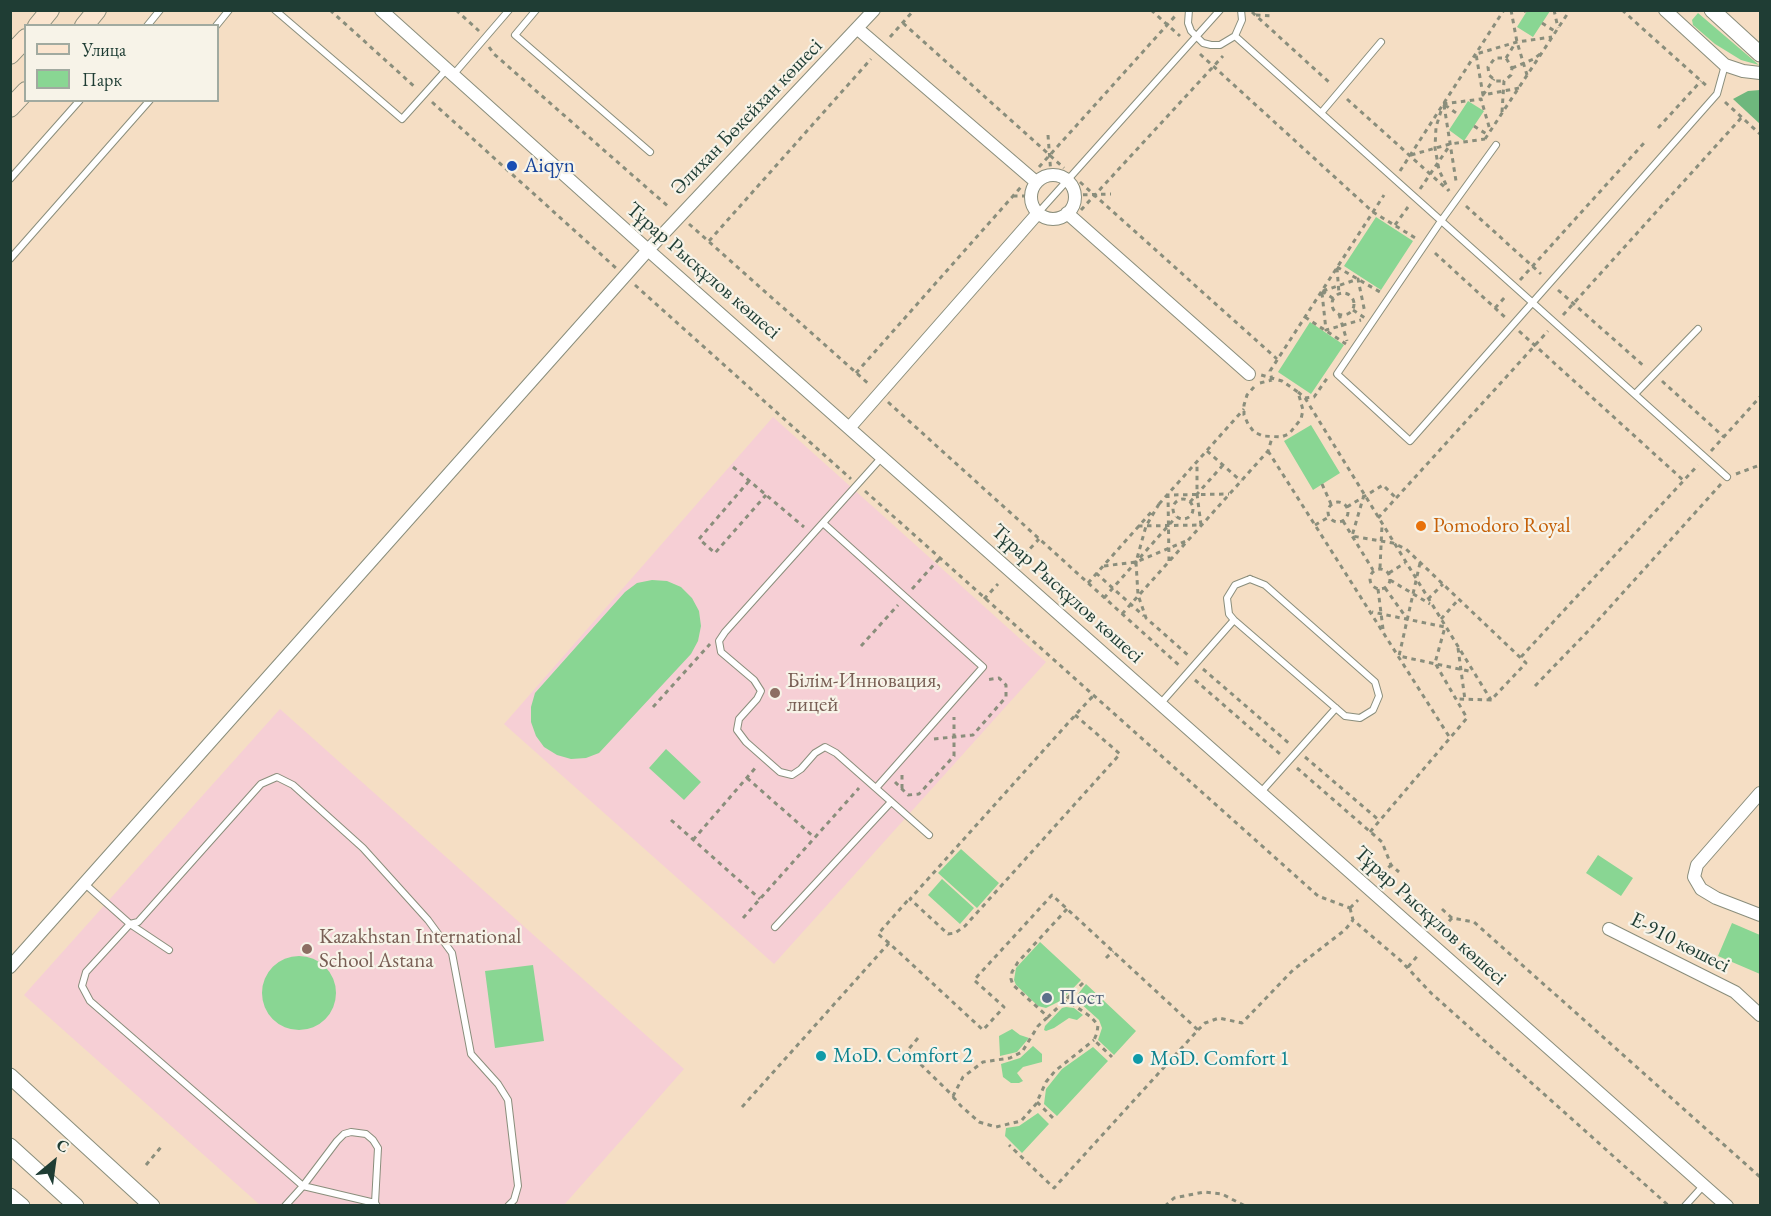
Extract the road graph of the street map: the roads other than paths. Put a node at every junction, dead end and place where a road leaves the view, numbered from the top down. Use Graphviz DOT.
graph roads {
  1 [pos="50,10"];
  2 [pos="97,10"];
  3 [pos="160,10"];
  4 [pos="229,10"];
  5 [pos="275,10"];
  6 [pos="381,10"];
  7 [pos="509,10"];
  8 [pos="536,10"];
  9 [pos="874,10"];
  10 [pos="1189,10"];
  11 [pos="1220,10"];
  12 [pos="1665,10"];
  13 [pos="1712,10"];
  14 [pos="1242,14"];
  15 [pos="39,24"];
  16 [pos="86,24"];
  17 [pos="149,24"];
  18 [pos="218,24"];
  19 [pos="858,29"];
  20 [pos="1235,36"];
  21 [pos="1196,38"];
  22 [pos="24,40"];
  23 [pos="1381,42"];
  24 [pos="1761,54"];
  25 [pos="10,55"];
  26 [pos="1725,65"];
  27 [pos="450,72"];
  28 [pos="1761,73"];
  29 [pos="24,93"];
  30 [pos="78,102"];
  31 [pos="148,102"];
  32 [pos="10,108"];
  33 [pos="1321,113"];
  34 [pos="1496,145"];
  35 [pos="650,152"];
  36 [pos="1036,176"];
  37 [pos="10,179"];
  38 [pos="1074,182"];
  39 [pos="1038,213"];
  40 [pos="1067,213"];
  41 [pos="1441,221"];
  42 [pos="648,250"];
  43 [pos="10,259"];
  44 [pos="1534,302"];
  45 [pos="1698,329"];
  46 [pos="1249,374"];
  47 [pos="1635,394"];
  48 [pos="850,427"];
  49 [pos="883,456"];
  50 [pos="1728,477"];
  51 [pos="824,523"];
  52 [pos="1234,620"];
  53 [pos="1161,703"];
  54 [pos="1336,708"];
  55 [pos="876,788"];
  56 [pos="1261,792"];
  57 [pos="1761,793"];
  58 [pos="891,802"];
  59 [pos="929,835"];
  60 [pos="85,884"];
  61 [pos="1761,915"];
  62 [pos="130,924"];
  63 [pos="776,927"];
  64 [pos="1609,929"];
  65 [pos="169,950"];
  66 [pos="10,968"];
  67 [pos="1761,1015"];
  68 [pos="10,1076"];
  69 [pos="10,1146"];
  70 [pos="1704,1185"];
  71 [pos="303,1186"];
  72 [pos="10,1196"];
  73 [pos="376,1204"];
  74 [pos="22,1206"];
  75 [pos="76,1206"];
  76 [pos="152,1206"];
  77 [pos="285,1206"];
  78 [pos="508,1206"];
  79 [pos="1685,1206"];
  80 [pos="1727,1206"];
  1 -- 15 [label="main road"];
  2 -- 16 [label="main road"];
  3 -- 17 [label="lane"];
  4 -- 18 [label="lane"];
  5 -- 27 [label="lane"];
  6 -- 27 [label="street, Тұрар Рысқұлов көшесі"];
  7 -- 27 [label="lane"];
  8 -- 35 [label="lane"];
  9 -- 19 [label="street, Әлихан Бөкейхан көшесі"];
  10 -- 21 [label="lane"];
  11 -- 21 [label="lane"];
  12 -- 26 [label="street"];
  13 -- 24 [label="street"];
  14 -- 20 [label="lane"];
  19 -- 36 [label="street"];
  19 -- 42 [label="street, Әлихан Бөкейхан көшесі"];
  20 -- 21 [label="lane"];
  20 -- 33 [label="lane"];
  21 -- 38 [label="lane"];
  22 -- 25 [label="main road"];
  23 -- 33 [label="lane"];
  26 -- 28 [label="street"];
  26 -- 44 [label="lane"];
  27 -- 42 [label="street, Тұрар Рысқұлов көшесі"];
  29 -- 32 [label="main road"];
  30 -- 37 [label="lane"];
  31 -- 43 [label="lane"];
  33 -- 41 [label="lane"];
  34 -- 41 [label="lane"];
  36 -- 38 [label="street"];
  36 -- 39 [label="street"];
  38 -- 39 [label="lane"];
  38 -- 40 [label="street"];
  39 -- 40 [label="street"];
  39 -- 48 [label="street"];
  40 -- 46 [label="street"];
  41 -- 44 [label="lane"];
  41 -- 44 [label="lane"];
  42 -- 48 [label="street, Тұрар Рысқұлов көшесі"];
  42 -- 60 [label="street, Әлихан Бөкейхан көшесі"];
  44 -- 47 [label="lane"];
  45 -- 47 [label="lane"];
  47 -- 50 [label="lane"];
  48 -- 49 [label="street, Тұрар Рысқұлов көшесі"];
  49 -- 51 [label="lane"];
  49 -- 53 [label="street, Тұрар Рысқұлов көшесі"];
  51 -- 55 [label="lane"];
  51 -- 55 [label="lane"];
  52 -- 53 [label="lane"];
  52 -- 54 [label="lane"];
  52 -- 54 [label="lane"];
  53 -- 56 [label="street, Тұрар Рысқұлов көшесі"];
  54 -- 56 [label="lane"];
  55 -- 58 [label="lane"];
  56 -- 70 [label="street, Тұрар Рысқұлов көшесі"];
  57 -- 61 [label="street"];
  58 -- 59 [label="lane"];
  58 -- 63 [label="lane"];
  60 -- 62 [label="lane"];
  60 -- 66 [label="street, Әлихан Бөкейхан көшесі"];
  62 -- 65 [label="lane"];
  62 -- 71 [label="lane"];
  62 -- 78 [label="lane"];
  64 -- 67 [label="street, Е-910 көшесі"];
  68 -- 76 [label="street"];
  69 -- 75 [label="street"];
  70 -- 79 [label="lane"];
  70 -- 80 [label="street, Тұрар Рысқұлов көшесі"];
  71 -- 73 [label="lane"];
  71 -- 73 [label="lane"];
  71 -- 77 [label="lane"];
  72 -- 74 [label="street"];
}
